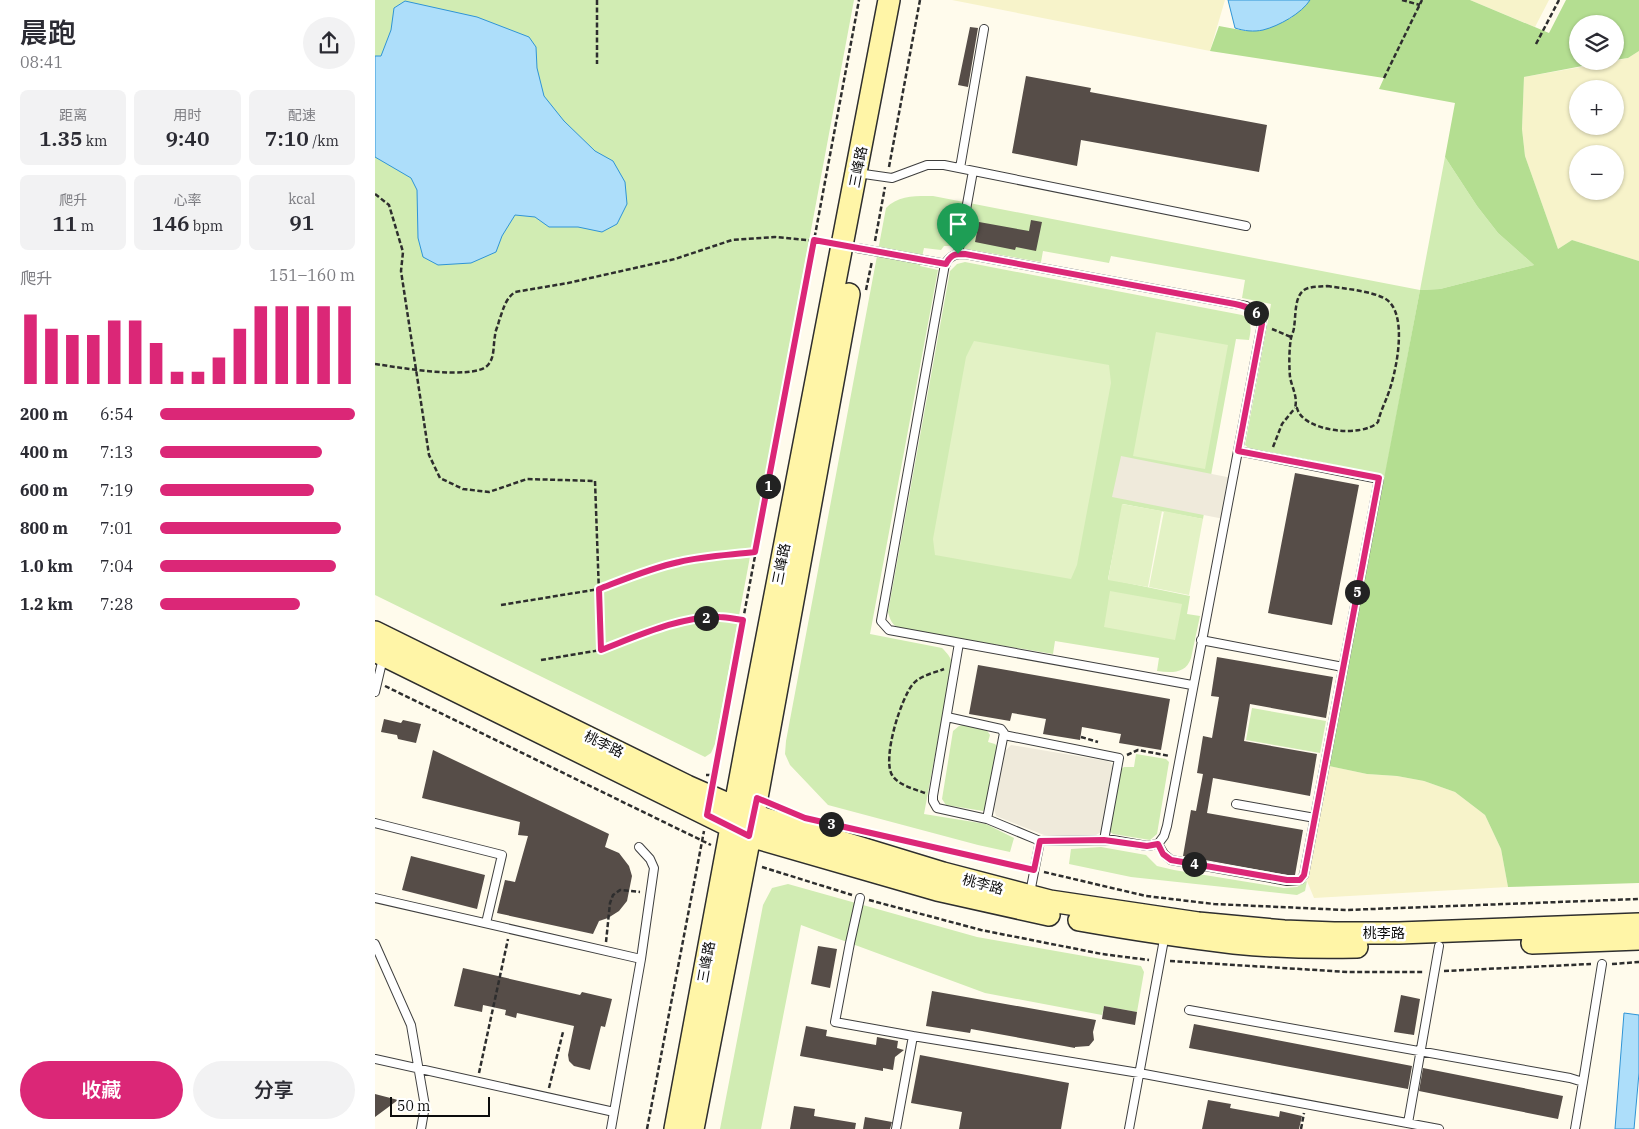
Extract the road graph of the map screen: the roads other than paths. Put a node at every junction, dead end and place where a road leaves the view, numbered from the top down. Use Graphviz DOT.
graph roads {
  1 [pos="889,0"];
  2 [pos="904,0"];
  3 [pos="984,29"];
  4 [pos="960,168"];
  5 [pos="973,171"];
  6 [pos="864,174"];
  7 [pos="1246,226"];
  8 [pos="850,247"];
  9 [pos="958,254"];
  10 [pos="946,264"];
  11 [pos="1238,451"];
  12 [pos="375,632"];
  13 [pos="1201,640"];
  14 [pos="959,643"];
  15 [pos="379,654"];
  16 [pos="1343,667"];
  17 [pos="1193,685"];
  18 [pos="375,692"];
  19 [pos="947,717"];
  20 [pos="1004,736"];
  21 [pos="710,795"];
  22 [pos="1236,804"];
  23 [pos="1315,818"];
  24 [pos="987,819"];
  25 [pos="742,821"];
  26 [pos="375,823"];
  27 [pos="1104,840"];
  28 [pos="1040,841"];
  29 [pos="1158,844"];
  30 [pos="639,847"];
  31 [pos="375,898"];
  32 [pos="860,898"];
  33 [pos="1028,903"];
  34 [pos="486,924"];
  35 [pos="1639,924"];
  36 [pos="1167,926"];
  37 [pos="1639,939"];
  38 [pos="375,944"];
  39 [pos="1439,946"];
  40 [pos="641,959"];
  41 [pos="1602,964"];
  42 [pos="1189,1010"];
  43 [pos="913,1036"];
  44 [pos="1421,1051"];
  45 [pos="375,1060"];
  46 [pos="418,1069"];
  47 [pos="1139,1073"];
  48 [pos="1583,1082"];
  49 [pos="614,1112"];
  50 [pos="1408,1123"];
  51 [pos="421,1129"];
  52 [pos="611,1129"];
  53 [pos="675,1129"];
  54 [pos="693,1129"];
  55 [pos="896,1129"];
  56 [pos="1129,1129"];
  57 [pos="1439,1129"];
  58 [pos="1575,1129"];
  1 -- 6 [label="main road, 三峰路"];
  2 -- 6 [label="main road, 三峰路"];
  3 -- 4 [label="lane"];
  4 -- 5 [label="lane"];
  4 -- 6 [label="lane"];
  5 -- 7 [label="lane"];
  5 -- 9 [label="lane"];
  6 -- 8 [label="main road, 三峰路"];
  8 -- 10 [label="lane"];
  8 -- 25 [label="main road, 三峰路"];
  9 -- 10 [label="lane"];
  9 -- 11 [label="lane"];
  10 -- 14 [label="lane"];
  11 -- 13 [label="lane"];
  11 -- 16 [label="lane"];
  12 -- 21 [label="main road, 桃李路"];
  13 -- 16 [label="lane"];
  13 -- 17 [label="lane"];
  14 -- 17 [label="lane"];
  14 -- 19 [label="lane"];
  15 -- 18 [label="lane"];
  15 -- 21 [label="main road, 桃李路"];
  16 -- 23 [label="lane"];
  17 -- 29 [label="lane"];
  19 -- 20 [label="lane"];
  19 -- 24 [label="lane"];
  20 -- 24 [label="lane"];
  20 -- 27 [label="lane"];
  21 -- 25 [label="main road, 桃李路"];
  22 -- 23 [label="lane"];
  23 -- 29 [label="lane"];
  24 -- 28 [label="lane"];
  25 -- 33 [label="main road, 桃李路"];
  25 -- 53 [label="main road, 三峰路"];
  25 -- 54 [label="main road, 三峰路"];
  26 -- 34 [label="lane"];
  27 -- 28 [label="lane"];
  27 -- 29 [label="lane"];
  28 -- 33 [label="lane"];
  30 -- 40 [label="lane"];
  31 -- 34 [label="lane"];
  32 -- 43 [label="lane"];
  33 -- 36 [label="main road, 桃李路"];
  34 -- 40 [label="lane"];
  35 -- 36 [label="main road, 桃李路"];
  36 -- 39 [label="main road, 桃李路"];
  36 -- 47 [label="lane"];
  37 -- 39 [label="main road, 桃李路"];
  38 -- 46 [label="lane"];
  39 -- 44 [label="lane"];
  40 -- 49 [label="lane"];
  41 -- 48 [label="lane"];
  42 -- 44 [label="lane"];
  43 -- 47 [label="lane"];
  43 -- 55 [label="lane"];
  44 -- 48 [label="lane"];
  44 -- 50 [label="lane"];
  45 -- 46 [label="lane"];
  46 -- 49 [label="lane"];
  46 -- 51 [label="lane"];
  47 -- 50 [label="lane"];
  47 -- 56 [label="lane"];
  48 -- 58 [label="lane"];
  49 -- 52 [label="lane"];
  50 -- 57 [label="lane"];
}
